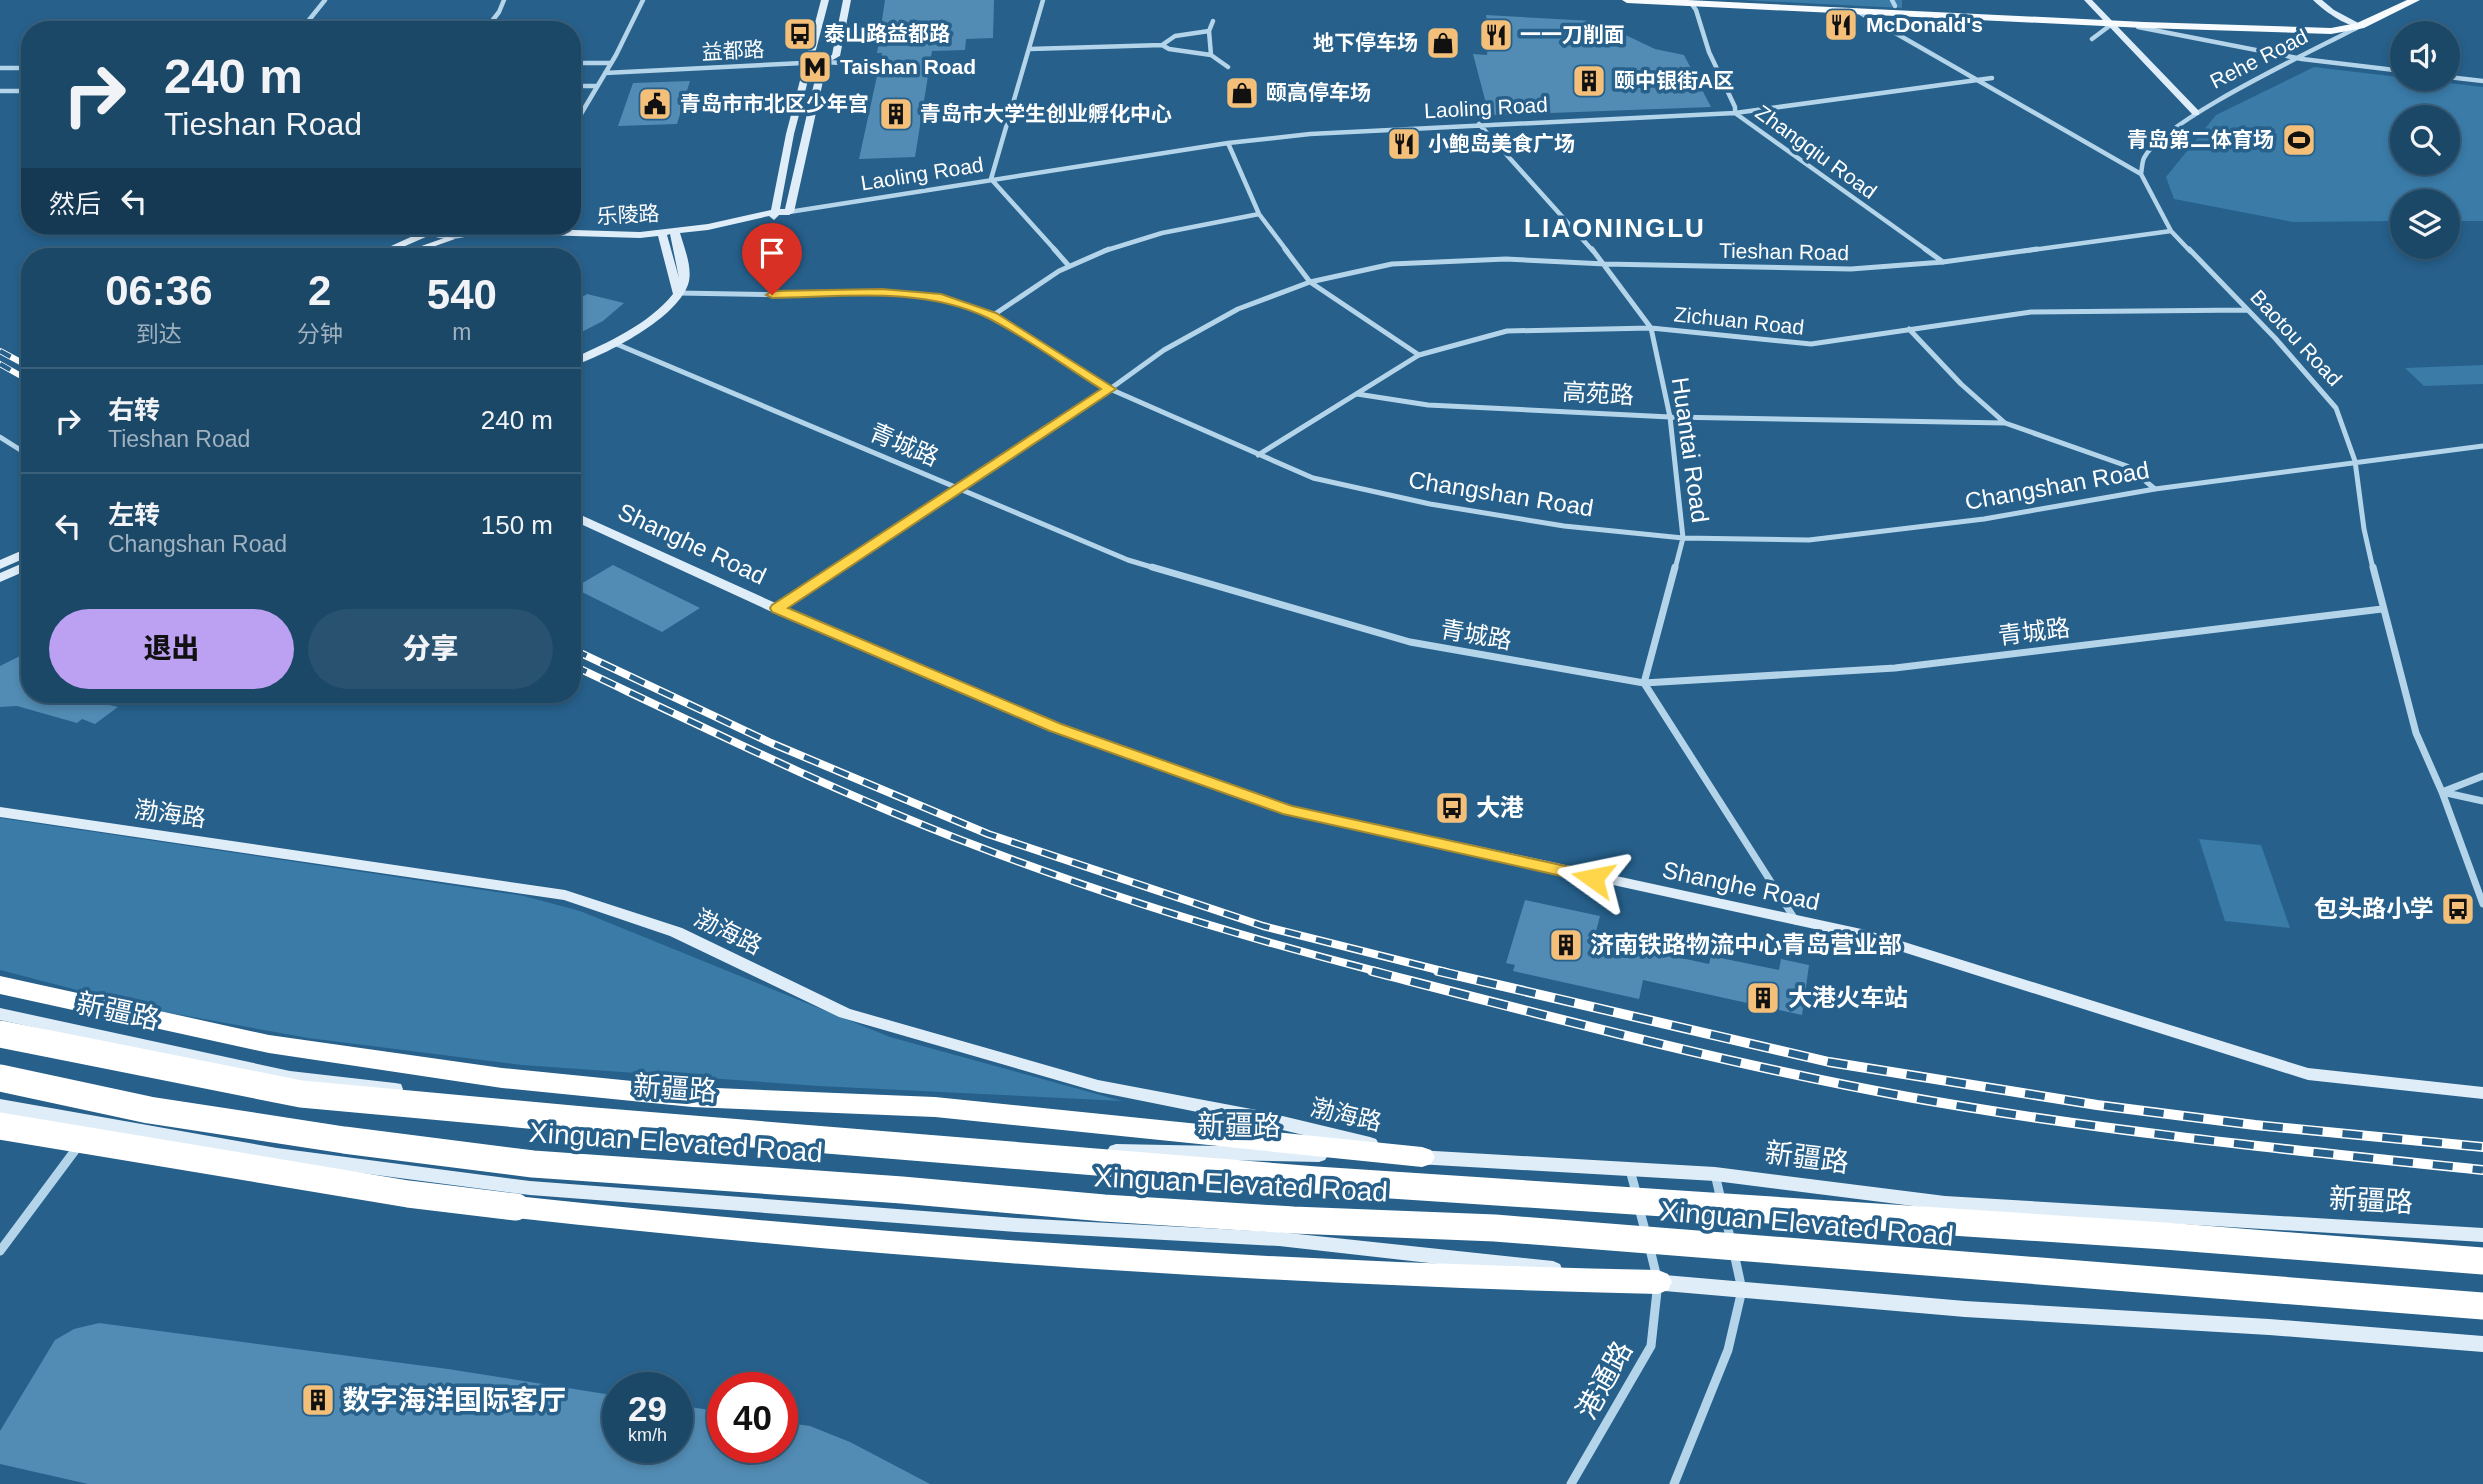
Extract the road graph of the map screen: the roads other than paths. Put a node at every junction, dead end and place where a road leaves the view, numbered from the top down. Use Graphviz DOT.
graph roads {
  1 [pos="325,0"];
  2 [pos="504,0"];
  3 [pos="643,0"];
  4 [pos="825,0"];
  5 [pos="847,0"];
  6 [pos="1043,0"];
  7 [pos="1627,0"];
  8 [pos="1749,0"];
  9 [pos="2088,0"];
  10 [pos="2317,0"];
  11 [pos="2396,0"];
  12 [pos="2414,0"];
  13 [pos="1691,3"];
  14 [pos="1893,3"];
  15 [pos="1856,11"];
  16 [pos="2102,16"];
  17 [pos="308,21"];
  18 [pos="491,21"];
  19 [pos="1213,21"];
  20 [pos="2348,21"];
  21 [pos="2112,24"];
  22 [pos="2360,26"];
  23 [pos="1209,31"];
  24 [pos="2092,39"];
  25 [pos="1162,45"];
  26 [pos="1030,49"];
  27 [pos="1211,55"];
  28 [pos="2302,60"];
  29 [pos="823,62"];
  30 [pos="581,63"];
  31 [pos="610,63"];
  32 [pos="809,63"];
  33 [pos="863,64"];
  34 [pos="1228,67"];
  35 [pos="0,68"];
  36 [pos="21,68"];
  37 [pos="2390,70"];
  38 [pos="605,72"];
  39 [pos="1992,78"];
  40 [pos="2460,78"];
  41 [pos="1979,80"];
  42 [pos="2483,81"];
  43 [pos="581,86"];
  44 [pos="597,86"];
  45 [pos="0,91"];
  46 [pos="21,91"];
  47 [pos="1735,113"];
  48 [pos="2196,113"];
  49 [pos="581,114"];
  50 [pos="1479,124"];
  51 [pos="1228,143"];
  52 [pos="2141,174"];
  53 [pos="991,179"];
  54 [pos="789,212"];
  55 [pos="774,214"];
  56 [pos="1259,214"];
  57 [pos="2171,231"];
  58 [pos="711,232"];
  59 [pos="581,234"];
  60 [pos="675,234"];
  61 [pos="413,235"];
  62 [pos="432,235"];
  63 [pos="462,235"];
  64 [pos="571,235"];
  65 [pos="589,236"];
  66 [pos="662,236"];
  67 [pos="443,240"];
  68 [pos="389,248"];
  69 [pos="421,248"];
  70 [pos="679,255"];
  71 [pos="1943,262"];
  72 [pos="1605,264"];
  73 [pos="1069,266"];
  74 [pos="1310,282"];
  75 [pos="678,293"];
  76 [pos="2247,310"];
  77 [pos="992,316"];
  78 [pos="1651,328"];
  79 [pos="1909,329"];
  80 [pos="614,343"];
  81 [pos="1419,355"];
  82 [pos="581,359"];
  83 [pos="1110,389"];
  84 [pos="1357,394"];
  85 [pos="1670,416"];
  86 [pos="2005,423"];
  87 [pos="0,437"];
  88 [pos="2483,446"];
  89 [pos="21,450"];
  90 [pos="1258,455"];
  91 [pos="2356,461"];
  92 [pos="959,489"];
  93 [pos="2155,489"];
  94 [pos="581,519"];
  95 [pos="1683,538"];
  96 [pos="21,555"];
  97 [pos="1,564"];
  98 [pos="21,568"];
  99 [pos="0,578"];
  100 [pos="777,608"];
  101 [pos="2382,609"];
  102 [pos="1644,683"];
  103 [pos="2483,776"];
  104 [pos="2442,792"];
  105 [pos="2483,800"];
  106 [pos="0,812"];
  107 [pos="2483,904"];
  108 [pos="1796,921"];
  109 [pos="0,985"];
  110 [pos="0,1014"];
  111 [pos="0,1034"];
  112 [pos="0,1078"];
  113 [pos="2483,1093"];
  114 [pos="0,1106"];
  115 [pos="94,1125"];
  116 [pos="0,1126"];
  117 [pos="1422,1157"];
  118 [pos="1630,1170"];
  119 [pos="1715,1174"];
  120 [pos="2483,1235"];
  121 [pos="0,1251"];
  122 [pos="2483,1261"];
  123 [pos="1658,1282"];
  124 [pos="1742,1290"];
  125 [pos="2483,1306"];
  126 [pos="2483,1344"];
  127 [pos="1571,1484"];
  128 [pos="1674,1484"];
  1 -- 17 [label="street"];
  2 -- 18 [label="street"];
  3 -- 31 [label="street"];
  4 -- 32 [label="street"];
  5 -- 29 [label="street"];
  6 -- 26 [label="street"];
  7 -- 13 [label="main road"];
  8 -- 14 [label="main road"];
  9 -- 16 [label="street"];
  10 -- 20 [label="street"];
  11 -- 20 [label="main road"];
  12 -- 22 [label="main road, Rehe Road"];
  13 -- 15 [label="main road"];
  13 -- 47 [label="street, Zhangqiu Road"];
  14 -- 16 [label="main road"];
  15 -- 21 [label="main road"];
  15 -- 41 [label="street"];
  16 -- 20 [label="main road"];
  16 -- 21 [label="street"];
  19 -- 23 [label="street"];
  20 -- 22 [label="street"];
  21 -- 22 [label="main road"];
  21 -- 24 [label="street"];
  21 -- 28 [label="street"];
  21 -- 48 [label="street"];
  22 -- 28 [label="street, Rehe Road"];
  23 -- 25 [label="street"];
  23 -- 27 [label="street"];
  25 -- 26 [label="street"];
  25 -- 27 [label="street"];
  26 -- 53 [label="street"];
  27 -- 34 [label="street"];
  28 -- 37 [label="street"];
  28 -- 48 [label="street, Rehe Road"];
  29 -- 32 [label="street, 益都路"];
  29 -- 33 [label="street, 益都路"];
  29 -- 54 [label="street"];
  30 -- 31 [label="street"];
  31 -- 38 [label="street"];
  32 -- 38 [label="street, 益都路"];
  32 -- 55 [label="street"];
  35 -- 36 [label="street"];
  38 -- 44 [label="street"];
  39 -- 41 [label="street, Laoling Road"];
  40 -- 42 [label="street"];
  41 -- 47 [label="street, Laoling Road"];
  41 -- 52 [label="street"];
  43 -- 44 [label="street"];
  44 -- 49 [label="street"];
  45 -- 46 [label="street"];
  47 -- 50 [label="street, Laoling Road"];
  47 -- 71 [label="street, Zhangqiu Road"];
  48 -- 52 [label="street, Rehe Road"];
  50 -- 51 [label="street, Laoling Road"];
  50 -- 72 [label="street, Huantai Road"];
  51 -- 53 [label="street, Laoling Road"];
  51 -- 56 [label="street"];
  52 -- 57 [label="street, Baotou Road"];
  53 -- 54 [label="street, Laoling Road"];
  53 -- 73 [label="street"];
  54 -- 55 [label="street"];
  55 -- 58 [label="street"];
  55 -- 60 [label="street, 乐陵路"];
  56 -- 73 [label="street"];
  56 -- 74 [label="street"];
  57 -- 71 [label="street, Tieshan Road"];
  57 -- 76 [label="street, Baotou Road"];
  58 -- 60 [label="street"];
  58 -- 70 [label="street"];
  59 -- 65 [label="street"];
  60 -- 66 [label="street"];
  60 -- 70 [label="street"];
  61 -- 68 [label="street"];
  62 -- 67 [label="street"];
  63 -- 67 [label="street"];
  64 -- 65 [label="street, 乐陵路"];
  65 -- 66 [label="street, 乐陵路"];
  66 -- 67 [label="street"];
  66 -- 75 [label="street"];
  67 -- 69 [label="street"];
  70 -- 75 [label="street"];
  71 -- 72 [label="street, Tieshan Road"];
  72 -- 74 [label="street, Tieshan Road"];
  72 -- 78 [label="street, Huantai Road"];
  73 -- 77 [label="street"];
  74 -- 81 [label="street"];
  74 -- 83 [label="street, Tieshan Road"];
  75 -- 77 [label="street, Changshan Road"];
  75 -- 80 [label="street"];
  76 -- 79 [label="street, Zichuan Road"];
  76 -- 91 [label="street, Baotou Road"];
  77 -- 83 [label="street, Changshan Road"];
  78 -- 79 [label="street, Zichuan Road"];
  78 -- 81 [label="street, Zichuan Road"];
  78 -- 85 [label="street, Huantai Road"];
  79 -- 86 [label="street, 高苑路"];
  80 -- 82 [label="street"];
  80 -- 92 [label="street, 青城路"];
  81 -- 84 [label="street, Zichuan Road"];
  83 -- 90 [label="street, Changshan Road"];
  83 -- 92 [label="street, Tieshan Road"];
  84 -- 85 [label="street, 高苑路"];
  84 -- 90 [label="street, Zichuan Road"];
  85 -- 86 [label="street, 高苑路"];
  85 -- 95 [label="street, Huantai Road"];
  86 -- 93 [label="street, 高苑路"];
  87 -- 89 [label="street"];
  88 -- 91 [label="street, Changshan Road"];
  90 -- 95 [label="street, Changshan Road"];
  91 -- 93 [label="street, Changshan Road"];
  91 -- 101 [label="street, Baotou Road"];
  92 -- 100 [label="street, Tieshan Road"];
  92 -- 102 [label="street, 青城路"];
  93 -- 95 [label="street, Changshan Road"];
  94 -- 100 [label="street, Shanghe Road"];
  95 -- 102 [label="street, Huantai Road"];
  96 -- 97 [label="street"];
  98 -- 99 [label="street"];
  100 -- 108 [label="street, Shanghe Road"];
  101 -- 102 [label="street, 青城路"];
  101 -- 104 [label="street, Baotou Road"];
  102 -- 108 [label="street"];
  103 -- 104 [label="street"];
  104 -- 105 [label="street"];
  104 -- 107 [label="street, Baotou Road"];
  106 -- 117 [label="street, 渤海路"];
  108 -- 113 [label="street, Shanghe Road"];
  109 -- 117 [label="highway"];
  110 -- 117 [label="street, 新疆路"];
  111 -- 122 [label="highway, Xinguan Elevated Road, bridge"];
  112 -- 125 [label="highway, Xinguan Elevated Road, bridge"];
  114 -- 115 [label="street"];
  115 -- 121 [label="street"];
  115 -- 123 [label="street"];
  116 -- 123 [label="highway, bridge"];
  117 -- 118 [label="street, 新疆路"];
  118 -- 119 [label="street, 新疆路"];
  118 -- 123 [label="street, 港通路"];
  119 -- 120 [label="street, 新疆路"];
  119 -- 124 [label="street"];
  123 -- 124 [label="street"];
  123 -- 127 [label="street, 港通路"];
  124 -- 126 [label="street"];
  124 -- 128 [label="street"];
}
